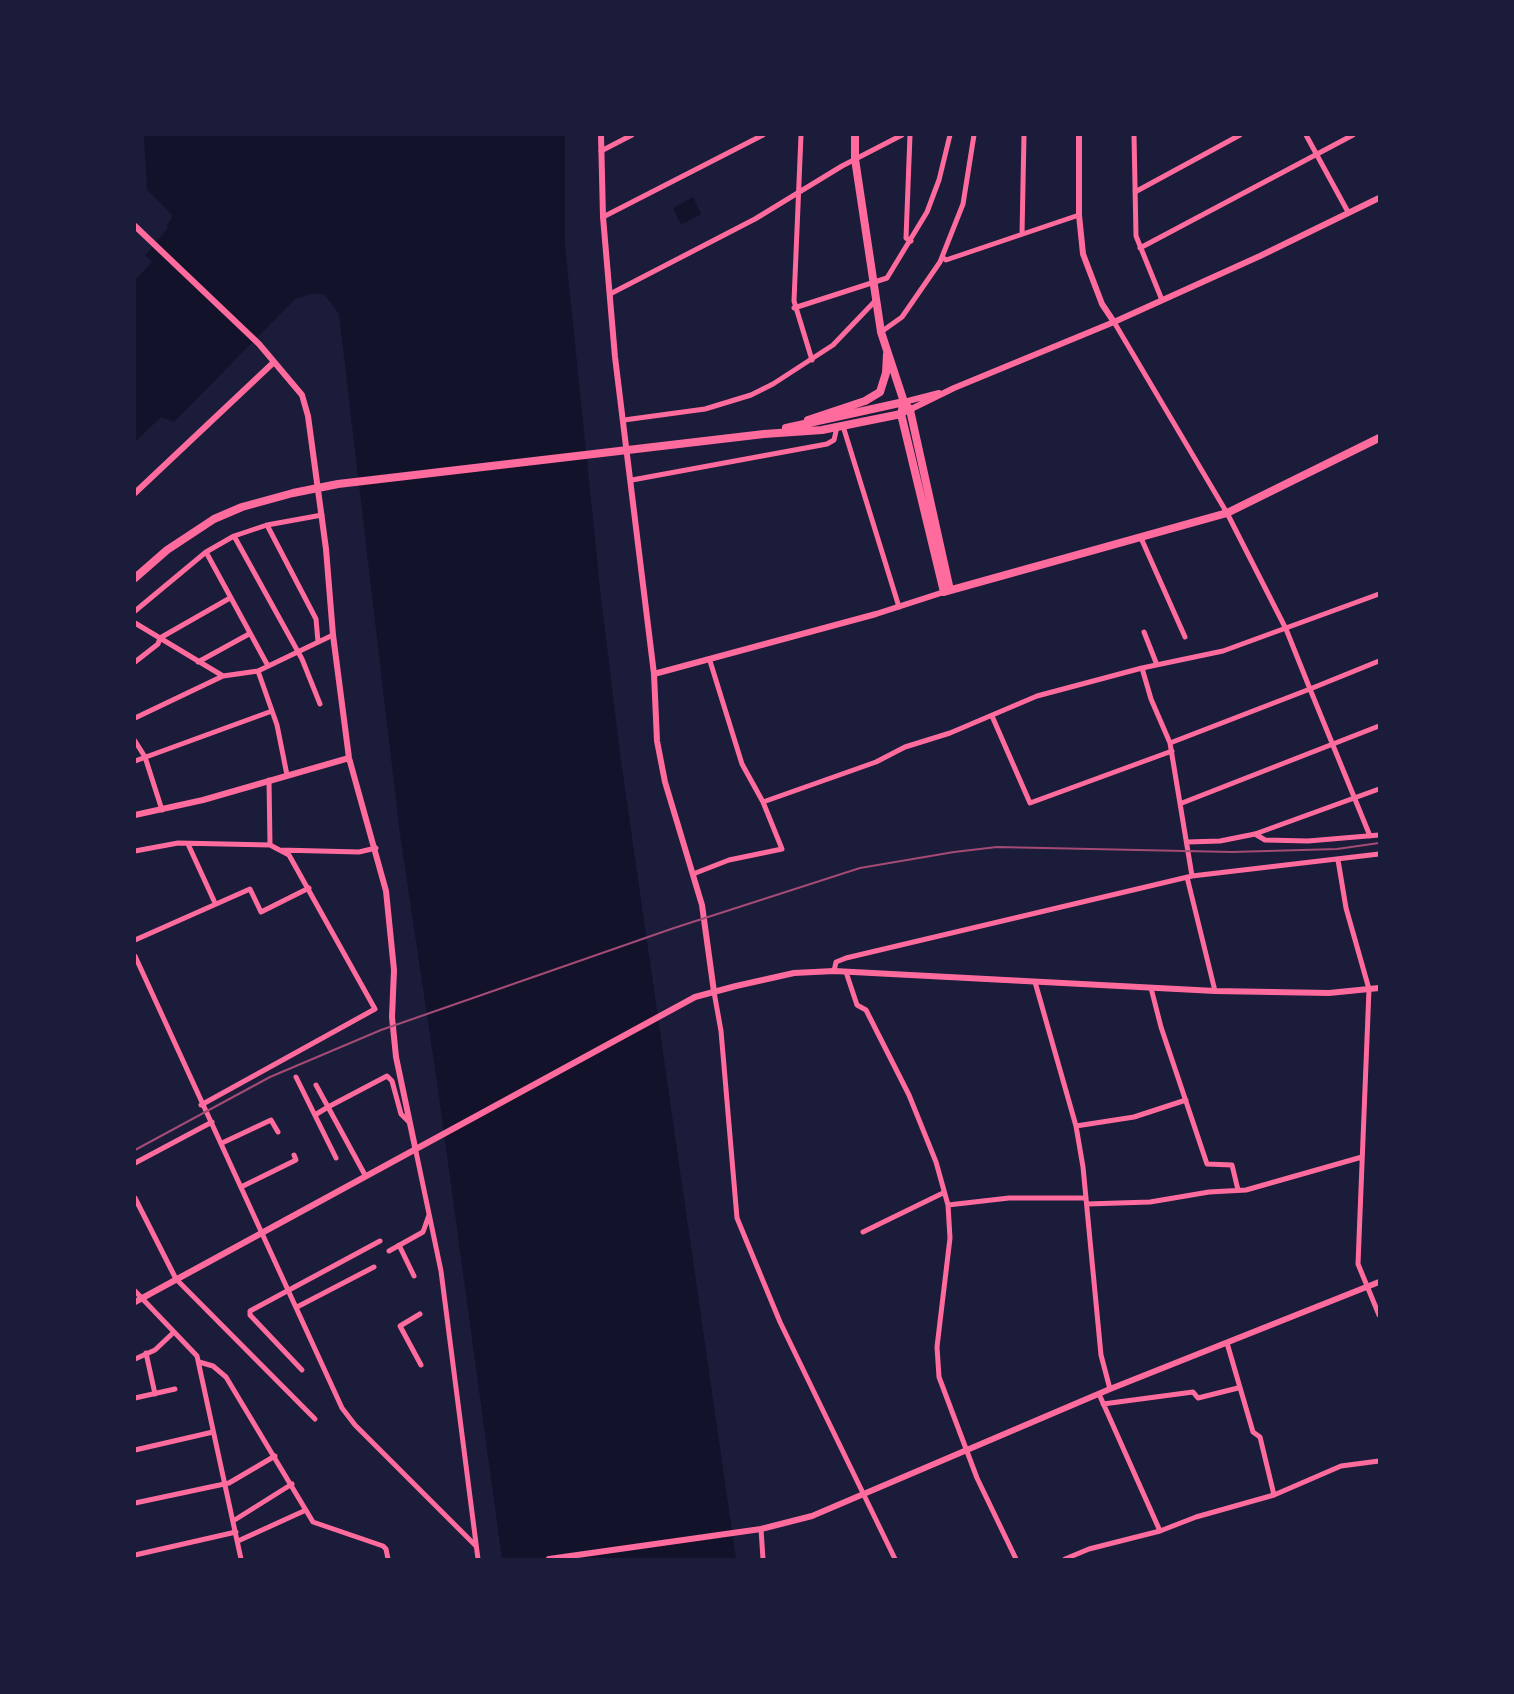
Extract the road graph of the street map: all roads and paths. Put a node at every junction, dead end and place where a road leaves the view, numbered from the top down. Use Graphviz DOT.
graph roads {
  1 [pos="601,135"];
  2 [pos="632,135"];
  3 [pos="763,135"];
  4 [pos="801,135"];
  5 [pos="855,135"];
  6 [pos="902,135"];
  7 [pos="910,135"];
  8 [pos="950,135"];
  9 [pos="974,135"];
  10 [pos="1024,135"];
  11 [pos="1079,135"];
  12 [pos="1133,135"];
  13 [pos="1240,135"];
  14 [pos="1306,135"];
  15 [pos="1353,135"];
  16 [pos="601,151"];
  17 [pos="1317,155"];
  18 [pos="855,159"];
  19 [pos="1135,192"];
  20 [pos="799,193"];
  21 [pos="1379,198"];
  22 [pos="1348,212"];
  23 [pos="1079,215"];
  24 [pos="603,217"];
  25 [pos="135,226"];
  26 [pos="1022,234"];
  27 [pos="911,241"];
  28 [pos="1140,248"];
  29 [pos="942,257"];
  30 [pos="874,284"];
  31 [pos="610,294"];
  32 [pos="877,298"];
  33 [pos="1162,300"];
  34 [pos="794,308"];
  35 [pos="1114,322"];
  36 [pos="881,332"];
  37 [pos="888,348"];
  38 [pos="812,360"];
  39 [pos="274,362"];
  40 [pos="954,388"];
  41 [pos="904,402"];
  42 [pos="910,410"];
  43 [pos="901,414"];
  44 [pos="624,420"];
  45 [pos="796,426"];
  46 [pos="840,427"];
  47 [pos="764,434"];
  48 [pos="1379,438"];
  49 [pos="632,480"];
  50 [pos="135,493"];
  51 [pos="1227,513"];
  52 [pos="322,515"];
  53 [pos="267,525"];
  54 [pos="234,536"];
  55 [pos="1142,538"];
  56 [pos="206,552"];
  57 [pos="135,578"];
  58 [pos="947,591"];
  59 [pos="1379,594"];
  60 [pos="230,598"];
  61 [pos="899,607"];
  62 [pos="135,611"];
  63 [pos="135,623"];
  64 [pos="1286,629"];
  65 [pos="1144,632"];
  66 [pos="249,634"];
  67 [pos="333,635"];
  68 [pos="1185,637"];
  69 [pos="160,638"];
  70 [pos="318,642"];
  71 [pos="297,652"];
  72 [pos="710,661"];
  73 [pos="1379,661"];
  74 [pos="135,662"];
  75 [pos="198,662"];
  76 [pos="1157,665"];
  77 [pos="268,666"];
  78 [pos="1142,668"];
  79 [pos="258,671"];
  80 [pos="654,674"];
  81 [pos="223,676"];
  82 [pos="1310,689"];
  83 [pos="320,704"];
  84 [pos="272,711"];
  85 [pos="992,716"];
  86 [pos="135,718"];
  87 [pos="1379,726"];
  88 [pos="135,741"];
  89 [pos="1170,743"];
  90 [pos="1333,745"];
  91 [pos="1172,751"];
  92 [pos="146,757"];
  93 [pos="349,758"];
  94 [pos="135,761"];
  95 [pos="287,775"];
  96 [pos="269,780"];
  97 [pos="1379,789"];
  98 [pos="1354,799"];
  99 [pos="763,802"];
  100 [pos="1182,803"];
  101 [pos="162,810"];
  102 [pos="135,815"];
  103 [pos="1256,834"];
  104 [pos="1379,835"];
  105 [pos="1370,836"];
  106 [pos="1187,842"];
  107 [pos="188,844"];
  108 [pos="270,845"];
  109 [pos="376,848"];
  110 [pos="280,850"];
  111 [pos="135,851"];
  112 [pos="1379,854"];
  113 [pos="1338,860"];
  114 [pos="693,874"];
  115 [pos="1190,876"];
  116 [pos="309,888"];
  117 [pos="215,903"];
  118 [pos="135,940"];
  119 [pos="135,956"];
  120 [pos="834,971"];
  121 [pos="846,972"];
  122 [pos="1035,982"];
  123 [pos="1151,988"];
  124 [pos="1379,988"];
  125 [pos="1369,989"];
  126 [pos="1215,991"];
  127 [pos="714,992"];
  128 [pos="296,1077"];
  129 [pos="316,1085"];
  130 [pos="1186,1100"];
  131 [pos="201,1105"];
  132 [pos="328,1107"];
  133 [pos="315,1115"];
  134 [pos="212,1122"];
  135 [pos="410,1123"];
  136 [pos="1076,1126"];
  137 [pos="278,1132"];
  138 [pos="222,1143"];
  139 [pos="415,1147"];
  140 [pos="294,1155"];
  141 [pos="1362,1157"];
  142 [pos="336,1158"];
  143 [pos="135,1162"];
  144 [pos="365,1175"];
  145 [pos="241,1186"];
  146 [pos="1238,1190"];
  147 [pos="943,1193"];
  148 [pos="135,1198"];
  149 [pos="1087,1201"];
  150 [pos="948,1205"];
  151 [pos="429,1213"];
  152 [pos="262,1232"];
  153 [pos="862,1232"];
  154 [pos="380,1240"];
  155 [pos="399,1245"];
  156 [pos="389,1251"];
  157 [pos="374,1267"];
  158 [pos="414,1276"];
  159 [pos="176,1279"];
  160 [pos="1379,1282"];
  161 [pos="1366,1287"];
  162 [pos="289,1290"];
  163 [pos="135,1291"];
  164 [pos="142,1298"];
  165 [pos="135,1302"];
  166 [pos="297,1307"];
  167 [pos="420,1314"];
  168 [pos="1379,1315"];
  169 [pos="174,1332"];
  170 [pos="1227,1343"];
  171 [pos="146,1353"];
  172 [pos="135,1359"];
  173 [pos="199,1362"];
  174 [pos="421,1365"];
  175 [pos="303,1370"];
  176 [pos="1238,1388"];
  177 [pos="175,1389"];
  178 [pos="1110,1389"];
  179 [pos="154,1394"];
  180 [pos="1099,1394"];
  181 [pos="135,1398"];
  182 [pos="1103,1404"];
  183 [pos="315,1419"];
  184 [pos="213,1432"];
  185 [pos="966,1449"];
  186 [pos="135,1450"];
  187 [pos="274,1456"];
  188 [pos="1379,1461"];
  189 [pos="225,1484"];
  190 [pos="292,1484"];
  191 [pos="863,1492"];
  192 [pos="1274,1495"];
  193 [pos="135,1503"];
  194 [pos="306,1510"];
  195 [pos="233,1521"];
  196 [pos="758,1529"];
  197 [pos="1160,1531"];
  198 [pos="236,1532"];
  199 [pos="237,1541"];
  200 [pos="476,1545"];
  201 [pos="135,1555"];
  202 [pos="241,1559"];
  203 [pos="388,1559"];
  204 [pos="478,1559"];
  205 [pos="549,1559"];
  206 [pos="763,1559"];
  207 [pos="895,1559"];
  208 [pos="1016,1559"];
  209 [pos="1065,1559"];
  1 -- 16 [label="street"];
  2 -- 16 [label="street"];
  3 -- 24 [label="street"];
  4 -- 20 [label="street"];
  5 -- 18 [label="main road"];
  6 -- 18 [label="street"];
  7 -- 27 [label="street"];
  8 -- 27 [label="street"];
  9 -- 29 [label="street"];
  10 -- 26 [label="street"];
  11 -- 23 [label="street"];
  12 -- 19 [label="street"];
  13 -- 19 [label="street"];
  14 -- 17 [label="street"];
  15 -- 17 [label="street"];
  16 -- 24 [label="street"];
  17 -- 22 [label="street"];
  17 -- 28 [label="street"];
  18 -- 20 [label="street"];
  18 -- 30 [label="main road"];
  19 -- 28 [label="street"];
  20 -- 31 [label="street"];
  20 -- 34 [label="street"];
  21 -- 22 [label="street"];
  22 -- 33 [label="street"];
  23 -- 26 [label="street"];
  23 -- 35 [label="street"];
  24 -- 31 [label="street"];
  25 -- 39 [label="street"];
  26 -- 29 [label="street"];
  27 -- 30 [label="street"];
  28 -- 33 [label="street"];
  29 -- 36 [label="street"];
  30 -- 32 [label="main road"];
  30 -- 34 [label="street"];
  31 -- 44 [label="street"];
  32 -- 36 [label="main road"];
  32 -- 38 [label="street"];
  33 -- 35 [label="street"];
  34 -- 38 [label="street"];
  35 -- 40 [label="street"];
  35 -- 51 [label="street"];
  36 -- 37 [label="main road"];
  37 -- 41 [label="main road"];
  37 -- 45 [label="main road"];
  38 -- 44 [label="street"];
  39 -- 50 [label="street"];
  39 -- 52 [label="street"];
  40 -- 41 [label="street"];
  40 -- 42 [label="street"];
  41 -- 42 [label="main road"];
  41 -- 43 [label="main road"];
  41 -- 45 [label="main road"];
  42 -- 43 [label="street"];
  42 -- 58 [label="main road"];
  43 -- 46 [label="main road"];
  43 -- 58 [label="main road"];
  44 -- 49 [label="street"];
  45 -- 47 [label="main road"];
  46 -- 47 [label="main road"];
  46 -- 49 [label="street"];
  46 -- 61 [label="street"];
  47 -- 57 [label="main road"];
  48 -- 51 [label="main road"];
  49 -- 80 [label="street"];
  51 -- 55 [label="main road"];
  51 -- 64 [label="street"];
  52 -- 53 [label="street"];
  52 -- 67 [label="street"];
  53 -- 54 [label="street"];
  53 -- 70 [label="street"];
  54 -- 56 [label="street"];
  54 -- 71 [label="street"];
  55 -- 58 [label="main road"];
  55 -- 68 [label="street"];
  56 -- 60 [label="street"];
  56 -- 62 [label="street"];
  58 -- 61 [label="street"];
  59 -- 64 [label="street"];
  60 -- 66 [label="street"];
  60 -- 69 [label="street"];
  61 -- 72 [label="street"];
  63 -- 69 [label="street"];
  64 -- 76 [label="street"];
  64 -- 82 [label="street"];
  65 -- 76 [label="street"];
  66 -- 75 [label="street"];
  66 -- 77 [label="street"];
  67 -- 70 [label="street"];
  67 -- 93 [label="street"];
  69 -- 74 [label="street"];
  69 -- 75 [label="street"];
  70 -- 71 [label="street"];
  71 -- 77 [label="street"];
  71 -- 83 [label="street"];
  72 -- 80 [label="street"];
  72 -- 99 [label="street"];
  73 -- 82 [label="street"];
  75 -- 81 [label="street"];
  76 -- 78 [label="street"];
  77 -- 79 [label="street"];
  78 -- 85 [label="street"];
  78 -- 89 [label="street"];
  79 -- 81 [label="street"];
  79 -- 84 [label="street"];
  80 -- 114 [label="street"];
  81 -- 86 [label="street"];
  82 -- 89 [label="street"];
  82 -- 90 [label="street"];
  84 -- 92 [label="street"];
  84 -- 95 [label="street"];
  85 -- 91 [label="street"];
  85 -- 99 [label="street"];
  87 -- 90 [label="street"];
  88 -- 92 [label="street"];
  89 -- 91 [label="street"];
  90 -- 98 [label="street"];
  90 -- 100 [label="street"];
  91 -- 100 [label="street"];
  92 -- 94 [label="street"];
  92 -- 101 [label="street"];
  93 -- 95 [label="street"];
  93 -- 109 [label="street"];
  95 -- 96 [label="street"];
  96 -- 101 [label="street"];
  96 -- 108 [label="street"];
  97 -- 98 [label="street"];
  98 -- 103 [label="street"];
  98 -- 105 [label="street"];
  99 -- 114 [label="street"];
  100 -- 106 [label="street"];
  101 -- 102 [label="street"];
  103 -- 105 [label="street"];
  103 -- 106 [label="street"];
  104 -- 105 [label="street"];
  106 -- 115 [label="street"];
  107 -- 108 [label="street"];
  107 -- 111 [label="street"];
  107 -- 117 [label="street"];
  108 -- 110 [label="street"];
  109 -- 110 [label="street"];
  109 -- 135 [label="street"];
  110 -- 116 [label="street"];
  112 -- 113 [label="street"];
  113 -- 115 [label="street"];
  113 -- 125 [label="street"];
  114 -- 127 [label="street"];
  115 -- 120 [label="street"];
  115 -- 126 [label="street"];
  116 -- 117 [label="street"];
  116 -- 131 [label="street"];
  117 -- 118 [label="street"];
  119 -- 131 [label="street"];
  120 -- 121 [label="street"];
  120 -- 127 [label="street"];
  121 -- 122 [label="street"];
  121 -- 147 [label="street"];
  122 -- 123 [label="street"];
  122 -- 136 [label="street"];
  123 -- 126 [label="street"];
  123 -- 130 [label="street"];
  124 -- 125 [label="street"];
  125 -- 126 [label="street"];
  125 -- 141 [label="street"];
  127 -- 139 [label="street"];
  127 -- 191 [label="street"];
  128 -- 133 [label="street"];
  129 -- 132 [label="street"];
  130 -- 136 [label="street"];
  130 -- 146 [label="street"];
  131 -- 134 [label="street"];
  132 -- 133 [label="street"];
  132 -- 135 [label="street"];
  132 -- 144 [label="street"];
  133 -- 142 [label="street"];
  134 -- 138 [label="street"];
  134 -- 143 [label="street"];
  135 -- 139 [label="street"];
  136 -- 149 [label="street"];
  137 -- 138 [label="street"];
  138 -- 145 [label="street"];
  139 -- 144 [label="street"];
  139 -- 151 [label="street"];
  140 -- 145 [label="street"];
  141 -- 146 [label="street"];
  141 -- 161 [label="street"];
  144 -- 152 [label="street"];
  145 -- 152 [label="street"];
  146 -- 149 [label="street"];
  147 -- 150 [label="street"];
  147 -- 153 [label="street"];
  148 -- 159 [label="street"];
  149 -- 150 [label="street"];
  149 -- 178 [label="street"];
  150 -- 185 [label="street"];
  151 -- 155 [label="street"];
  151 -- 200 [label="street"];
  152 -- 159 [label="street"];
  152 -- 162 [label="street"];
  154 -- 162 [label="street"];
  155 -- 156 [label="street"];
  155 -- 158 [label="street"];
  157 -- 166 [label="street"];
  159 -- 164 [label="street"];
  159 -- 183 [label="street"];
  160 -- 161 [label="street"];
  161 -- 168 [label="street"];
  161 -- 170 [label="street"];
  162 -- 166 [label="street"];
  162 -- 175 [label="street"];
  163 -- 164 [label="street"];
  164 -- 165 [label="street"];
  164 -- 169 [label="street"];
  166 -- 200 [label="street"];
  167 -- 174 [label="street"];
  169 -- 171 [label="street"];
  169 -- 173 [label="street"];
  170 -- 176 [label="street"];
  170 -- 178 [label="street"];
  171 -- 172 [label="street"];
  171 -- 179 [label="street"];
  173 -- 184 [label="street"];
  173 -- 187 [label="street"];
  176 -- 182 [label="street"];
  176 -- 192 [label="street"];
  177 -- 179 [label="street"];
  178 -- 180 [label="street"];
  179 -- 181 [label="street"];
  180 -- 182 [label="street"];
  180 -- 185 [label="street"];
  182 -- 197 [label="street"];
  184 -- 186 [label="street"];
  184 -- 189 [label="street"];
  185 -- 191 [label="street"];
  185 -- 208 [label="street"];
  187 -- 189 [label="street"];
  187 -- 190 [label="street"];
  188 -- 192 [label="street"];
  189 -- 193 [label="street"];
  189 -- 195 [label="street"];
  190 -- 194 [label="street"];
  190 -- 195 [label="street"];
  191 -- 196 [label="street"];
  191 -- 207 [label="street"];
  192 -- 197 [label="street"];
  194 -- 199 [label="street"];
  194 -- 203 [label="street"];
  195 -- 198 [label="street"];
  196 -- 205 [label="street"];
  196 -- 206 [label="street"];
  197 -- 209 [label="street"];
  198 -- 199 [label="street"];
  198 -- 201 [label="street"];
  199 -- 202 [label="street"];
  200 -- 204 [label="street"];
}
